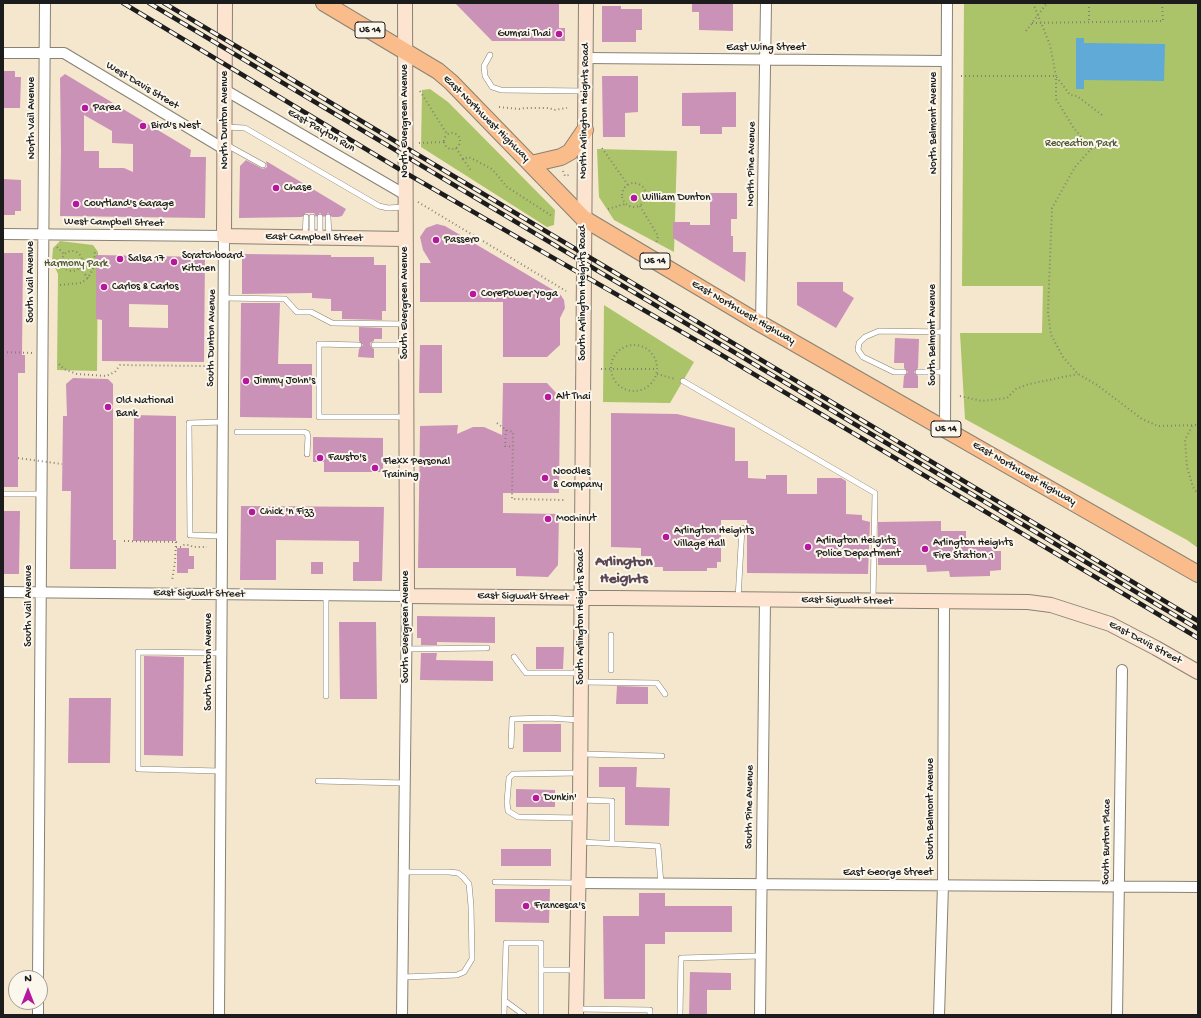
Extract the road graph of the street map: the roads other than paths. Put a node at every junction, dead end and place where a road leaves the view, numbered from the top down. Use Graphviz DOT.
graph roads {
  1 [pos="45,3"];
  2 [pos="225,3"];
  3 [pos="324,3"];
  4 [pos="405,3"];
  5 [pos="586,3"];
  6 [pos="766,3"];
  7 [pos="947,3"];
  8 [pos="405,51"];
  9 [pos="3,53"];
  10 [pos="45,53"];
  11 [pos="490,55"];
  12 [pos="586,58"];
  13 [pos="766,60"];
  14 [pos="946,61"];
  15 [pos="225,90"];
  16 [pos="585,91"];
  17 [pos="225,127"];
  18 [pos="585,130"];
  19 [pos="224,146"];
  20 [pos="530,164"];
  21 [pos="264,165"];
  22 [pos="409,201"];
  23 [pos="306,217"];
  24 [pos="312,217"];
  25 [pos="320,217"];
  26 [pos="328,217"];
  27 [pos="583,218"];
  28 [pos="3,234"];
  29 [pos="43,234"];
  30 [pos="224,236"];
  31 [pos="316,238"];
  32 [pos="404,240"];
  33 [pos="946,242"];
  34 [pos="224,298"];
  35 [pos="405,324"];
  36 [pos="761,324"];
  37 [pos="946,332"];
  38 [pos="359,344"];
  39 [pos="374,344"];
  40 [pos="405,344"];
  41 [pos="904,372"];
  42 [pos="918,372"];
  43 [pos="946,372"];
  44 [pos="683,381"];
  45 [pos="406,417"];
  46 [pos="223,422"];
  47 [pos="945,428"];
  48 [pos="237,432"];
  49 [pos="307,454"];
  50 [pos="3,494"];
  51 [pos="42,494"];
  52 [pos="742,528"];
  53 [pos="222,536"];
  54 [pos="1198,574"];
  55 [pos="3,592"];
  56 [pos="41,592"];
  57 [pos="221,594"];
  58 [pos="326,595"];
  59 [pos="407,596"];
  60 [pos="581,598"];
  61 [pos="738,600"];
  62 [pos="765,600"];
  63 [pos="873,602"];
  64 [pos="944,602"];
  65 [pos="1090,617"];
  66 [pos="611,635"];
  67 [pos="406,648"];
  68 [pos="487,648"];
  69 [pos="221,652"];
  70 [pos="514,658"];
  71 [pos="611,670"];
  72 [pos="1122,670"];
  73 [pos="1198,672"];
  74 [pos="581,678"];
  75 [pos="665,694"];
  76 [pos="326,696"];
  77 [pos="581,720"];
  78 [pos="511,746"];
  79 [pos="580,754"];
  80 [pos="662,756"];
  81 [pos="220,771"];
  82 [pos="580,774"];
  83 [pos="318,781"];
  84 [pos="405,783"];
  85 [pos="580,800"];
  86 [pos="580,818"];
  87 [pos="580,842"];
  88 [pos="612,843"];
  89 [pos="404,872"];
  90 [pos="495,882"];
  91 [pos="579,883"];
  92 [pos="661,884"];
  93 [pos="761,884"];
  94 [pos="942,885"];
  95 [pos="1119,886"];
  96 [pos="1198,887"];
  97 [pos="760,956"];
  98 [pos="38,970"];
  99 [pos="541,970"];
  100 [pos="577,970"];
  101 [pos="402,977"];
  102 [pos="505,1001"];
  103 [pos="576,1012"];
  104 [pos="219,1015"];
  105 [pos="402,1015"];
  106 [pos="504,1015"];
  107 [pos="524,1015"];
  108 [pos="541,1015"];
  109 [pos="650,1015"];
  110 [pos="680,1015"];
  111 [pos="760,1015"];
  112 [pos="939,1015"];
  113 [pos="1117,1015"];
  1 -- 10 [label="street, North Vail Avenue"];
  2 -- 15 [label="street, North Dunton Avenue"];
  3 -- 8 [label="main road, East Northwest Highway / US 14"];
  4 -- 8 [label="street, North Evergreen Avenue"];
  5 -- 12 [label="street, North Arlington Heights Road"];
  6 -- 13 [label="street, North Pine Avenue"];
  7 -- 14 [label="street, North Belmont Avenue"];
  8 -- 20 [label="main road, East Northwest Highway / US 14"];
  8 -- 22 [label="street, North Evergreen Avenue"];
  9 -- 10 [label="street, West Davis Street"];
  10 -- 19 [label="street, West Davis Street"];
  10 -- 29 [label="street, North Vail Avenue"];
  11 -- 16 [label="lane"];
  12 -- 13 [label="street, East Wing Street"];
  12 -- 16 [label="street, North Arlington Heights Road"];
  13 -- 14 [label="street, East Wing Street"];
  13 -- 36 [label="street, North Pine Avenue"];
  14 -- 33 [label="street, North Belmont Avenue"];
  15 -- 17 [label="street, North Dunton Avenue"];
  15 -- 22 [label="street, East Payton Run"];
  16 -- 18 [label="street, North Arlington Heights Road"];
  17 -- 19 [label="street, North Dunton Avenue"];
  17 -- 22 [label="lane"];
  18 -- 20 [label="main road"];
  18 -- 27 [label="street, North Arlington Heights Road"];
  19 -- 21 [label="lane"];
  19 -- 30 [label="street, North Dunton Avenue"];
  20 -- 27 [label="main road, East Northwest Highway / US 14"];
  22 -- 32 [label="street, North Evergreen Avenue"];
  23 -- 31 [label="lane"];
  24 -- 31 [label="lane"];
  25 -- 31 [label="lane"];
  26 -- 31 [label="lane"];
  27 -- 36 [label="main road, East Northwest Highway / US 14"];
  27 -- 60 [label="street, South Arlington Heights Road"];
  28 -- 29 [label="street, West Campbell Street"];
  29 -- 30 [label="street, West Campbell Street"];
  29 -- 51 [label="street, South Vail Avenue"];
  30 -- 31 [label="street, East Campbell Street"];
  30 -- 34 [label="street, South Dunton Avenue"];
  31 -- 32 [label="street, East Campbell Street"];
  32 -- 35 [label="street, South Evergreen Avenue"];
  33 -- 37 [label="street, South Belmont Avenue"];
  34 -- 35 [label="lane"];
  34 -- 46 [label="street, South Dunton Avenue"];
  35 -- 40 [label="street, South Evergreen Avenue"];
  36 -- 47 [label="main road, East Northwest Highway / US 14"];
  37 -- 41 [label="lane"];
  37 -- 43 [label="street, South Belmont Avenue"];
  38 -- 45 [label="lane"];
  39 -- 40 [label="lane"];
  40 -- 45 [label="street, South Evergreen Avenue"];
  42 -- 43 [label="lane"];
  43 -- 47 [label="street, South Belmont Avenue"];
  44 -- 63 [label="lane"];
  45 -- 59 [label="street, South Evergreen Avenue"];
  46 -- 53 [label="street, South Dunton Avenue"];
  46 -- 53 [label="lane"];
  47 -- 54 [label="main road, East Northwest Highway / US 14"];
  48 -- 49 [label="lane"];
  50 -- 51 [label="lane"];
  51 -- 56 [label="street, South Vail Avenue"];
  52 -- 61 [label="lane"];
  53 -- 57 [label="street, South Dunton Avenue"];
  55 -- 56 [label="street, East Sigwalt Street"];
  56 -- 57 [label="street, East Sigwalt Street"];
  56 -- 98 [label="street, South Vail Avenue"];
  57 -- 58 [label="street, East Sigwalt Street"];
  57 -- 69 [label="street, South Dunton Avenue"];
  58 -- 59 [label="street, East Sigwalt Street"];
  58 -- 76 [label="lane"];
  59 -- 60 [label="street, East Sigwalt Street"];
  59 -- 67 [label="street, South Evergreen Avenue"];
  60 -- 61 [label="street, East Sigwalt Street"];
  60 -- 74 [label="street, South Arlington Heights Road"];
  61 -- 62 [label="street, East Sigwalt Street"];
  62 -- 63 [label="street, East Sigwalt Street"];
  62 -- 93 [label="street, South Pine Avenue"];
  63 -- 64 [label="street, East Sigwalt Street"];
  64 -- 65 [label="street, East Sigwalt Street"];
  64 -- 94 [label="street, South Belmont Avenue"];
  65 -- 73 [label="street, East Davis Street"];
  66 -- 71 [label="lane"];
  67 -- 68 [label="lane"];
  67 -- 84 [label="street, South Evergreen Avenue"];
  69 -- 81 [label="street, South Dunton Avenue"];
  69 -- 81 [label="lane"];
  70 -- 74 [label="lane"];
  72 -- 95 [label="street, South Burton Place"];
  74 -- 75 [label="lane"];
  74 -- 77 [label="street, South Arlington Heights Road"];
  77 -- 78 [label="lane"];
  77 -- 79 [label="street, South Arlington Heights Road"];
  79 -- 80 [label="lane"];
  79 -- 82 [label="street, South Arlington Heights Road"];
  81 -- 104 [label="street, South Dunton Avenue"];
  82 -- 85 [label="street, South Arlington Heights Road"];
  82 -- 86 [label="lane"];
  83 -- 84 [label="lane"];
  84 -- 89 [label="street, South Evergreen Avenue"];
  85 -- 86 [label="street, South Arlington Heights Road"];
  85 -- 88 [label="lane"];
  86 -- 87 [label="street, South Arlington Heights Road"];
  87 -- 88 [label="lane"];
  87 -- 91 [label="street, South Arlington Heights Road"];
  88 -- 92 [label="lane"];
  89 -- 101 [label="street, South Evergreen Avenue"];
  89 -- 101 [label="lane"];
  90 -- 91 [label="lane"];
  91 -- 92 [label="street, East George Street"];
  91 -- 100 [label="street, South Arlington Heights Road"];
  92 -- 93 [label="street, East George Street"];
  93 -- 94 [label="street, East George Street"];
  93 -- 97 [label="street, South Pine Avenue"];
  94 -- 95 [label="street, East George Street"];
  94 -- 112 [label="street, South Belmont Avenue"];
  95 -- 96 [label="street, East George Street"];
  95 -- 113 [label="street, South Burton Place"];
  97 -- 110 [label="lane"];
  97 -- 111 [label="street, South Pine Avenue"];
  99 -- 100 [label="lane"];
  99 -- 102 [label="lane"];
  99 -- 108 [label="lane"];
  100 -- 103 [label="street, South Arlington Heights Road"];
  101 -- 105 [label="street, South Evergreen Avenue"];
  102 -- 106 [label="lane"];
  102 -- 107 [label="lane"];
  103 -- 109 [label="lane"];
}
